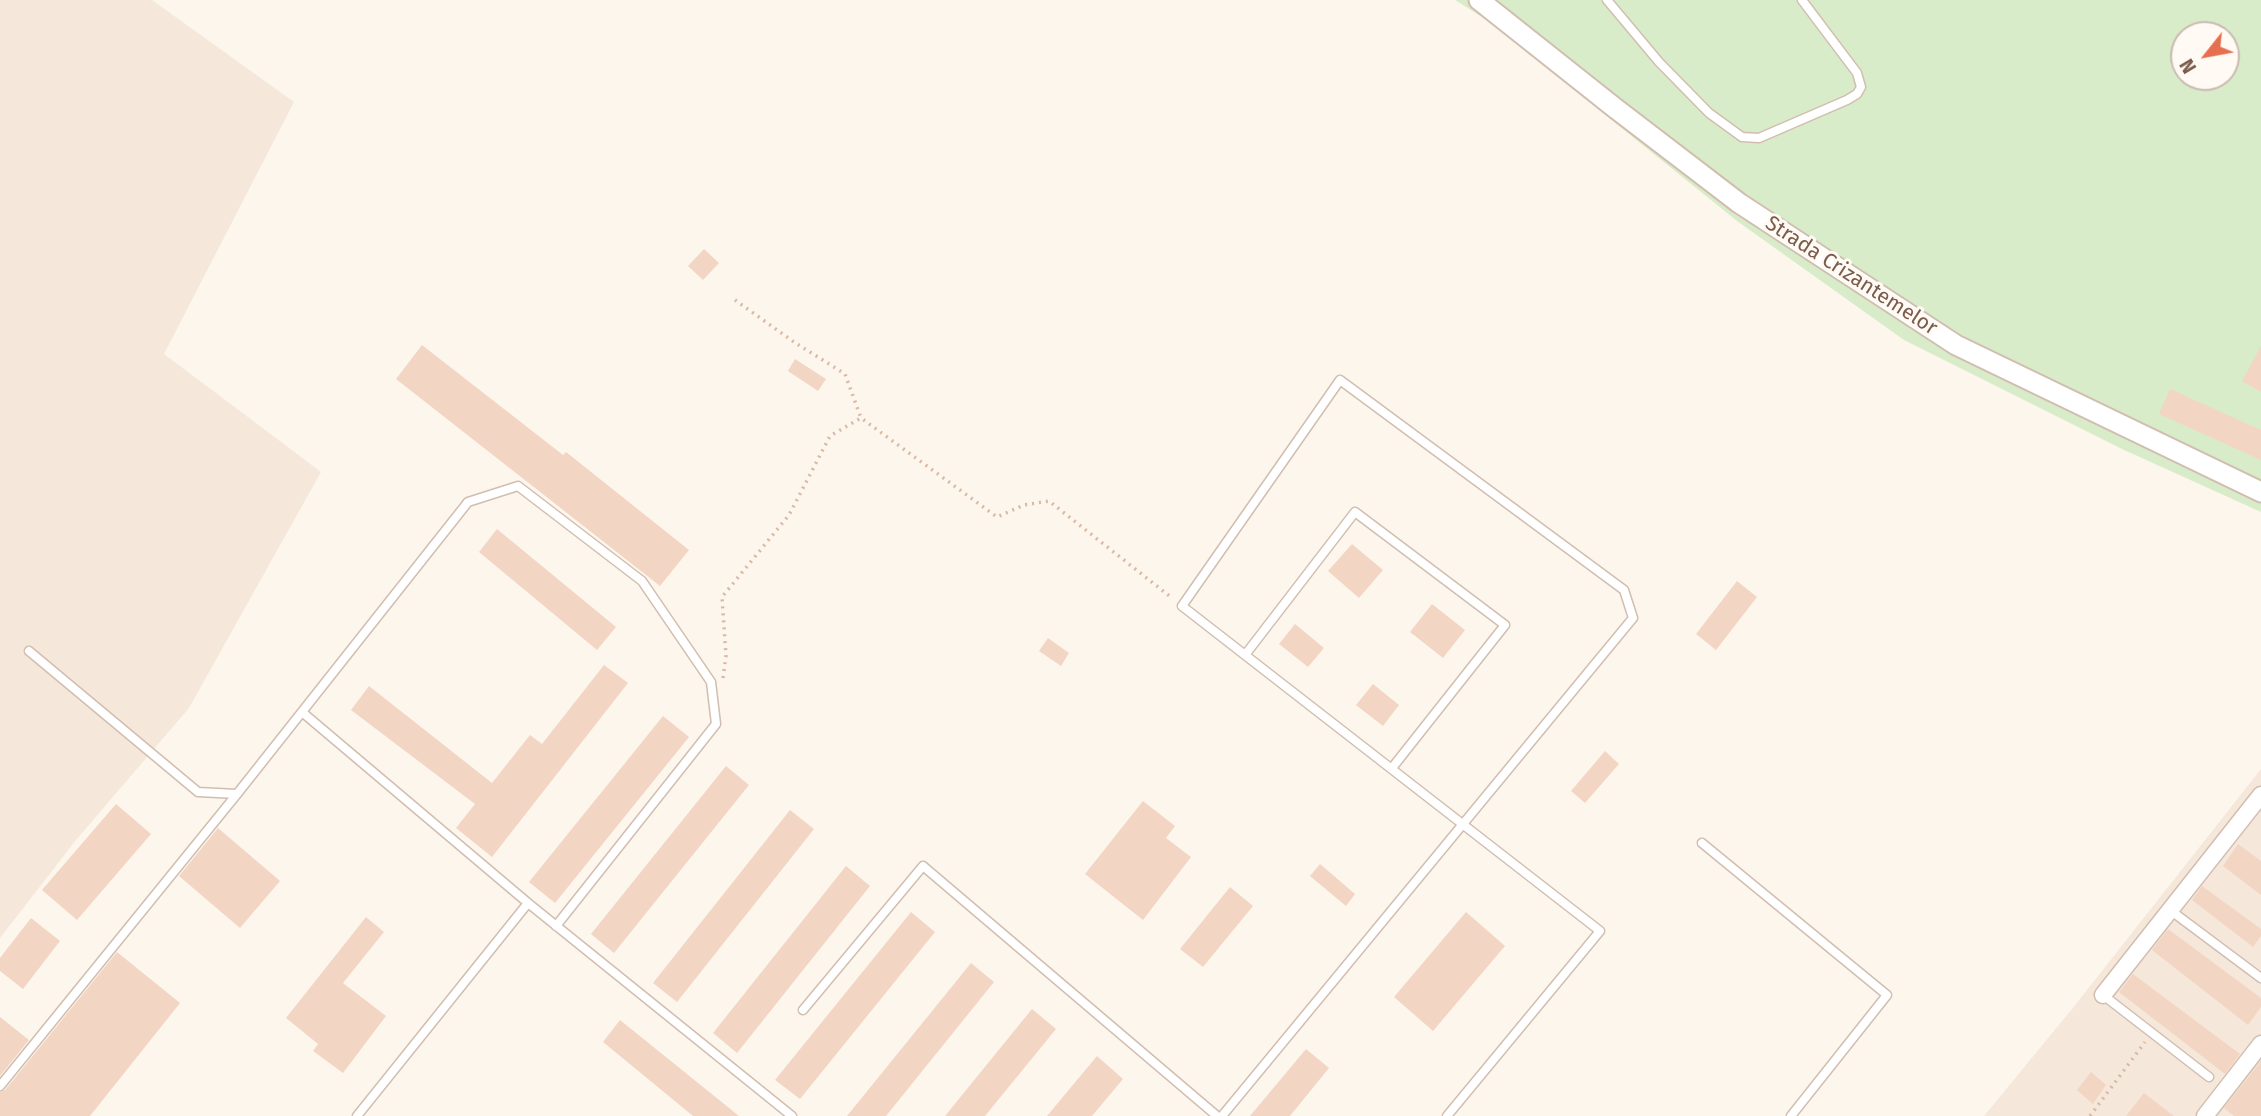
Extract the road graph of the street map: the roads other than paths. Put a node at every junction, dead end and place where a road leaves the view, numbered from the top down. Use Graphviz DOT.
graph roads {
  1 [pos="1607,0"];
  2 [pos="1802,0"];
  3 [pos="1492,3"];
  4 [pos="2261,492"];
  5 [pos="29,652"];
  6 [pos="1245,655"];
  7 [pos="302,712"];
  8 [pos="1392,768"];
  9 [pos="237,794"];
  10 [pos="2261,795"];
  11 [pos="1464,823"];
  12 [pos="1702,843"];
  13 [pos="528,903"];
  14 [pos="2170,910"];
  15 [pos="556,926"];
  16 [pos="2261,978"];
  17 [pos="2103,995"];
  18 [pos="803,1010"];
  19 [pos="2261,1044"];
  20 [pos="2209,1077"];
  21 [pos="0,1086"];
  22 [pos="357,1116"];
  23 [pos="792,1116"];
  24 [pos="1217,1116"];
  25 [pos="1222,1116"];
  26 [pos="1447,1116"];
  27 [pos="1791,1116"];
  28 [pos="2205,1116"];
  1 -- 2 [label="lane"];
  3 -- 4 [label="street, Strada Crizantemelor"];
  5 -- 9 [label="lane"];
  6 -- 8 [label="lane"];
  6 -- 8 [label="lane"];
  6 -- 11 [label="lane"];
  7 -- 9 [label="lane"];
  7 -- 13 [label="lane"];
  7 -- 15 [label="lane"];
  8 -- 11 [label="lane"];
  9 -- 21 [label="lane"];
  10 -- 14 [label="street"];
  11 -- 25 [label="lane"];
  11 -- 26 [label="lane"];
  12 -- 27 [label="lane"];
  13 -- 15 [label="lane"];
  13 -- 22 [label="lane"];
  14 -- 16 [label="lane"];
  14 -- 17 [label="street"];
  15 -- 23 [label="lane"];
  17 -- 20 [label="lane"];
  18 -- 24 [label="lane"];
  19 -- 28 [label="street"];
}
